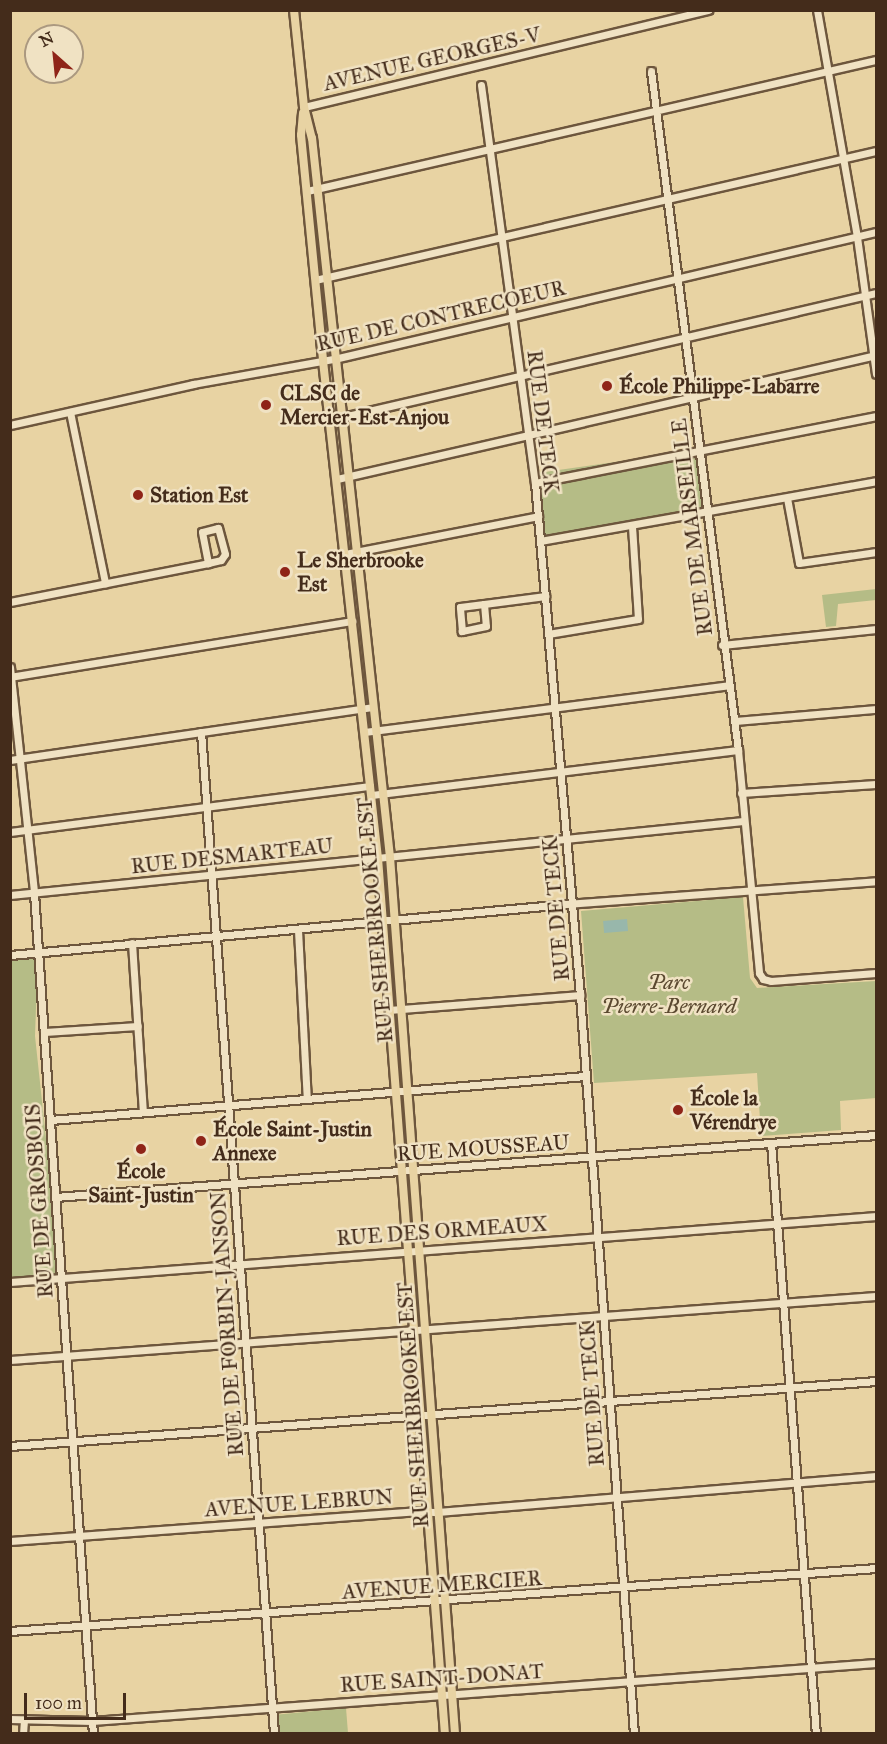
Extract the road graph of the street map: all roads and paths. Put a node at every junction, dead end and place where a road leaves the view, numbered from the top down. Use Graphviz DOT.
graph roads {
  1 [pos="294,10"];
  2 [pos="709,10"];
  3 [pos="817,10"];
  4 [pos="876,60"];
  5 [pos="651,71"];
  6 [pos="829,71"];
  7 [pos="481,85"];
  8 [pos="304,107"];
  9 [pos="657,112"];
  10 [pos="490,150"];
  11 [pos="876,151"];
  12 [pos="843,159"];
  13 [pos="317,189"];
  14 [pos="307,191"];
  15 [pos="667,199"];
  16 [pos="876,232"];
  17 [pos="857,237"];
  18 [pos="502,238"];
  19 [pos="326,278"];
  20 [pos="677,279"];
  21 [pos="315,280"];
  22 [pos="876,293"];
  23 [pos="866,296"];
  24 [pos="513,317"];
  25 [pos="684,338"];
  26 [pos="876,355"];
  27 [pos="334,358"];
  28 [pos="322,361"];
  29 [pos="876,374"];
  30 [pos="521,375"];
  31 [pos="693,397"];
  32 [pos="70,412"];
  33 [pos="876,416"];
  34 [pos="341,418"];
  35 [pos="330,420"];
  36 [pos="10,425"];
  37 [pos="529,434"];
  38 [pos="700,450"];
  39 [pos="348,477"];
  40 [pos="337,479"];
  41 [pos="876,481"];
  42 [pos="535,483"];
  43 [pos="788,498"];
  44 [pos="709,513"];
  45 [pos="538,516"];
  46 [pos="632,526"];
  47 [pos="540,542"];
  48 [pos="357,552"];
  49 [pos="876,552"];
  50 [pos="345,554"];
  51 [pos="208,563"];
  52 [pos="105,584"];
  53 [pos="545,596"];
  54 [pos="10,602"];
  55 [pos="484,604"];
  56 [pos="352,621"];
  57 [pos="876,629"];
  58 [pos="548,634"];
  59 [pos="722,645"];
  60 [pos="10,667"];
  61 [pos="11,677"];
  62 [pos="729,685"];
  63 [pos="372,707"];
  64 [pos="555,707"];
  65 [pos="362,709"];
  66 [pos="876,709"];
  67 [pos="735,721"];
  68 [pos="375,731"];
  69 [pos="201,732"];
  70 [pos="364,732"];
  71 [pos="738,750"];
  72 [pos="20,759"];
  73 [pos="10,760"];
  74 [pos="560,774"];
  75 [pos="876,784"];
  76 [pos="371,790"];
  77 [pos="741,793"];
  78 [pos="383,794"];
  79 [pos="206,807"];
  80 [pos="743,820"];
  81 [pos="28,829"];
  82 [pos="10,832"];
  83 [pos="566,838"];
  84 [pos="390,857"];
  85 [pos="378,858"];
  86 [pos="211,875"];
  87 [pos="876,881"];
  88 [pos="750,889"];
  89 [pos="34,893"];
  90 [pos="10,896"];
  91 [pos="572,904"];
  92 [pos="393,921"];
  93 [pos="382,922"];
  94 [pos="298,930"];
  95 [pos="216,937"];
  96 [pos="132,943"];
  97 [pos="38,952"];
  98 [pos="10,955"];
  99 [pos="876,973"];
  100 [pos="580,995"];
  101 [pos="400,1009"];
  102 [pos="389,1010"];
  103 [pos="138,1026"];
  104 [pos="44,1032"];
  105 [pos="585,1076"];
  106 [pos="406,1090"];
  107 [pos="395,1091"];
  108 [pos="307,1099"];
  109 [pos="228,1105"];
  110 [pos="143,1111"];
  111 [pos="50,1120"];
  112 [pos="876,1135"];
  113 [pos="771,1143"];
  114 [pos="592,1156"];
  115 [pos="413,1169"];
  116 [pos="402,1170"];
  117 [pos="234,1182"];
  118 [pos="55,1197"];
  119 [pos="876,1216"];
  120 [pos="777,1223"];
  121 [pos="597,1236"];
  122 [pos="420,1249"];
  123 [pos="408,1250"];
  124 [pos="240,1264"];
  125 [pos="61,1278"];
  126 [pos="10,1282"];
  127 [pos="876,1296"];
  128 [pos="783,1304"];
  129 [pos="603,1316"];
  130 [pos="426,1330"];
  131 [pos="413,1331"];
  132 [pos="245,1344"];
  133 [pos="66,1357"];
  134 [pos="10,1360"];
  135 [pos="876,1381"];
  136 [pos="789,1387"];
  137 [pos="609,1401"];
  138 [pos="419,1416"];
  139 [pos="432,1416"];
  140 [pos="252,1428"];
  141 [pos="73,1442"];
  142 [pos="10,1446"];
  143 [pos="876,1476"];
  144 [pos="796,1481"];
  145 [pos="616,1495"];
  146 [pos="426,1511"];
  147 [pos="438,1512"];
  148 [pos="258,1522"];
  149 [pos="79,1536"];
  150 [pos="10,1541"];
  151 [pos="876,1568"];
  152 [pos="803,1572"];
  153 [pos="623,1588"];
  154 [pos="447,1602"];
  155 [pos="432,1603"];
  156 [pos="265,1615"];
  157 [pos="86,1626"];
  158 [pos="10,1631"];
  159 [pos="876,1663"];
  160 [pos="811,1668"];
  161 [pos="630,1680"];
  162 [pos="453,1693"];
  163 [pos="442,1694"];
  164 [pos="272,1707"];
  165 [pos="10,1719"];
  166 [pos="24,1720"];
  167 [pos="92,1721"];
  168 [pos="23,1734"];
  169 [pos="93,1734"];
  170 [pos="274,1734"];
  171 [pos="445,1734"];
  172 [pos="455,1734"];
  173 [pos="634,1734"];
  174 [pos="816,1734"];
  1 -- 8 [label="main road, RUE SHERBROOKE EST"];
  2 -- 8 [label="street, AVENUE GEORGES-V"];
  3 -- 6 [label="street"];
  4 -- 6 [label="street"];
  5 -- 9 [label="street, RUE DE MARSEILLE"];
  6 -- 9 [label="street"];
  6 -- 12 [label="street"];
  7 -- 10 [label="street, RUE DE TECK"];
  8 -- 13 [label="main road, RUE SHERBROOKE EST"];
  8 -- 14 [label="main road, RUE SHERBROOKE EST"];
  9 -- 10 [label="street"];
  9 -- 15 [label="street, RUE DE MARSEILLE"];
  10 -- 13 [label="street"];
  10 -- 18 [label="street, RUE DE TECK"];
  11 -- 12 [label="street"];
  12 -- 15 [label="street"];
  12 -- 17 [label="street"];
  13 -- 14 [label="street"];
  13 -- 19 [label="main road, RUE SHERBROOKE EST"];
  14 -- 21 [label="main road, RUE SHERBROOKE EST"];
  15 -- 18 [label="street"];
  15 -- 20 [label="street, RUE DE MARSEILLE"];
  16 -- 17 [label="street, RUE DE CONTRECOEUR"];
  17 -- 20 [label="street, RUE DE CONTRECOEUR"];
  17 -- 23 [label="street"];
  18 -- 19 [label="street"];
  18 -- 24 [label="street, RUE DE TECK"];
  19 -- 21 [label="street"];
  19 -- 27 [label="main road, RUE SHERBROOKE EST"];
  20 -- 24 [label="street, RUE DE CONTRECOEUR"];
  20 -- 25 [label="street, RUE DE MARSEILLE"];
  21 -- 28 [label="main road, RUE SHERBROOKE EST"];
  22 -- 23 [label="street"];
  23 -- 25 [label="street"];
  23 -- 26 [label="street"];
  24 -- 27 [label="street, RUE DE CONTRECOEUR"];
  24 -- 30 [label="street, RUE DE TECK"];
  25 -- 30 [label="street"];
  25 -- 31 [label="street, RUE DE MARSEILLE"];
  26 -- 29 [label="street"];
  26 -- 31 [label="street"];
  27 -- 28 [label="street, RUE DE CONTRECOEUR"];
  27 -- 34 [label="main road, RUE SHERBROOKE EST"];
  28 -- 32 [label="street, RUE DE CONTRECOEUR"];
  28 -- 35 [label="main road, RUE SHERBROOKE EST"];
  30 -- 34 [label="street"];
  30 -- 37 [label="street, RUE DE TECK"];
  31 -- 37 [label="street"];
  31 -- 38 [label="street, RUE DE MARSEILLE"];
  32 -- 36 [label="street, RUE DE CONTRECOEUR"];
  32 -- 52 [label="street"];
  33 -- 38 [label="street"];
  34 -- 35 [label="street"];
  34 -- 39 [label="main road, RUE SHERBROOKE EST"];
  35 -- 40 [label="main road, RUE SHERBROOKE EST"];
  37 -- 39 [label="street"];
  37 -- 42 [label="street, RUE DE TECK"];
  38 -- 42 [label="street"];
  38 -- 44 [label="street, RUE DE MARSEILLE"];
  39 -- 40 [label="street"];
  39 -- 48 [label="main road, RUE SHERBROOKE EST"];
  40 -- 50 [label="main road, RUE SHERBROOKE EST"];
  41 -- 43 [label="street"];
  42 -- 45 [label="street, RUE DE TECK"];
  43 -- 44 [label="street"];
  43 -- 49 [label="street"];
  44 -- 46 [label="street"];
  44 -- 59 [label="street, RUE DE MARSEILLE"];
  45 -- 47 [label="street, RUE DE TECK"];
  45 -- 48 [label="street"];
  46 -- 47 [label="street"];
  46 -- 58 [label="street"];
  47 -- 53 [label="street, RUE DE TECK"];
  48 -- 50 [label="street"];
  48 -- 63 [label="main road, RUE SHERBROOKE EST"];
  50 -- 56 [label="main road, RUE SHERBROOKE EST"];
  51 -- 51 [label="street"];
  51 -- 52 [label="street"];
  52 -- 54 [label="street"];
  53 -- 55 [label="street"];
  53 -- 58 [label="street, RUE DE TECK"];
  55 -- 55 [label="street"];
  56 -- 61 [label="street"];
  56 -- 65 [label="main road, RUE SHERBROOKE EST"];
  57 -- 59 [label="street"];
  58 -- 64 [label="street, RUE DE TECK"];
  59 -- 62 [label="street, RUE DE MARSEILLE"];
  60 -- 61 [label="street, RUE DE GROSBOIS"];
  61 -- 72 [label="street, RUE DE GROSBOIS"];
  62 -- 64 [label="street"];
  62 -- 67 [label="street, RUE DE MARSEILLE"];
  63 -- 65 [label="street"];
  63 -- 68 [label="main road, RUE SHERBROOKE EST"];
  64 -- 68 [label="street"];
  64 -- 74 [label="street, RUE DE TECK"];
  65 -- 69 [label="street"];
  65 -- 70 [label="main road, RUE SHERBROOKE EST"];
  66 -- 67 [label="street"];
  67 -- 71 [label="street, RUE DE MARSEILLE"];
  68 -- 70 [label="street"];
  68 -- 78 [label="main road, RUE SHERBROOKE EST"];
  69 -- 72 [label="street"];
  69 -- 79 [label="street, RUE DE FORBIN-JANSON"];
  70 -- 76 [label="main road, RUE SHERBROOKE EST"];
  71 -- 74 [label="street"];
  71 -- 77 [label="street, RUE DE MARSEILLE"];
  72 -- 73 [label="street"];
  72 -- 81 [label="street, RUE DE GROSBOIS"];
  74 -- 78 [label="street"];
  74 -- 83 [label="street, RUE DE TECK"];
  75 -- 77 [label="street"];
  76 -- 78 [label="street"];
  76 -- 79 [label="street"];
  76 -- 85 [label="main road, RUE SHERBROOKE EST"];
  77 -- 80 [label="street, RUE DE MARSEILLE"];
  78 -- 84 [label="main road, RUE SHERBROOKE EST"];
  79 -- 81 [label="street"];
  79 -- 86 [label="street, RUE DE FORBIN-JANSON"];
  80 -- 83 [label="street, RUE DESMARTEAU"];
  80 -- 88 [label="street, RUE DE MARSEILLE"];
  81 -- 82 [label="street"];
  81 -- 89 [label="street, RUE DE GROSBOIS"];
  83 -- 84 [label="street, RUE DESMARTEAU"];
  83 -- 91 [label="street, RUE DE TECK"];
  84 -- 85 [label="street, RUE DESMARTEAU"];
  84 -- 92 [label="main road, RUE SHERBROOKE EST"];
  85 -- 86 [label="street, RUE DESMARTEAU"];
  85 -- 93 [label="main road, RUE SHERBROOKE EST"];
  86 -- 89 [label="street, RUE DESMARTEAU"];
  86 -- 95 [label="street, RUE DE FORBIN-JANSON"];
  87 -- 88 [label="street"];
  88 -- 91 [label="street"];
  88 -- 99 [label="street, RUE DE MARSEILLE"];
  89 -- 90 [label="street, RUE DESMARTEAU"];
  89 -- 97 [label="street, RUE DE GROSBOIS"];
  91 -- 92 [label="street"];
  91 -- 100 [label="street, RUE DE TECK"];
  92 -- 93 [label="street"];
  92 -- 101 [label="main road, RUE SHERBROOKE EST"];
  93 -- 94 [label="street"];
  93 -- 102 [label="main road, RUE SHERBROOKE EST"];
  94 -- 95 [label="street"];
  94 -- 108 [label="street"];
  95 -- 96 [label="street"];
  95 -- 109 [label="street, RUE DE FORBIN-JANSON"];
  96 -- 97 [label="street"];
  96 -- 103 [label="street"];
  97 -- 98 [label="street"];
  97 -- 104 [label="street, RUE DE GROSBOIS"];
  100 -- 101 [label="street"];
  100 -- 105 [label="street, RUE DE TECK"];
  101 -- 102 [label="street"];
  101 -- 106 [label="main road, RUE SHERBROOKE EST"];
  102 -- 107 [label="main road, RUE SHERBROOKE EST"];
  103 -- 104 [label="street"];
  103 -- 110 [label="street"];
  104 -- 111 [label="street, RUE DE GROSBOIS"];
  105 -- 106 [label="street"];
  105 -- 114 [label="street, RUE DE TECK"];
  106 -- 107 [label="street"];
  106 -- 115 [label="main road, RUE SHERBROOKE EST"];
  107 -- 108 [label="street"];
  107 -- 116 [label="main road, RUE SHERBROOKE EST"];
  108 -- 109 [label="street"];
  109 -- 110 [label="street"];
  109 -- 117 [label="street, RUE DE FORBIN-JANSON"];
  110 -- 111 [label="street"];
  111 -- 118 [label="street, RUE DE GROSBOIS"];
  112 -- 113 [label="street, RUE MOUSSEAU"];
  113 -- 114 [label="street, RUE MOUSSEAU"];
  113 -- 120 [label="street"];
  114 -- 115 [label="street, RUE MOUSSEAU"];
  114 -- 121 [label="street, RUE DE TECK"];
  115 -- 116 [label="street, RUE MOUSSEAU"];
  115 -- 122 [label="main road, RUE SHERBROOKE EST"];
  116 -- 117 [label="street, RUE MOUSSEAU"];
  116 -- 123 [label="main road, RUE SHERBROOKE EST"];
  117 -- 118 [label="street, RUE MOUSSEAU"];
  117 -- 124 [label="street, RUE DE FORBIN-JANSON"];
  118 -- 125 [label="street, RUE DE GROSBOIS"];
  119 -- 120 [label="street, RUE DES ORMEAUX"];
  120 -- 121 [label="street, RUE DES ORMEAUX"];
  120 -- 128 [label="street"];
  121 -- 122 [label="street, RUE DES ORMEAUX"];
  121 -- 129 [label="street, RUE DE TECK"];
  122 -- 123 [label="street, RUE DES ORMEAUX"];
  122 -- 130 [label="main road, RUE SHERBROOKE EST"];
  123 -- 124 [label="street, RUE DES ORMEAUX"];
  123 -- 131 [label="main road, RUE SHERBROOKE EST"];
  124 -- 125 [label="street, RUE DES ORMEAUX"];
  124 -- 132 [label="street, RUE DE FORBIN-JANSON"];
  125 -- 126 [label="street, RUE DES ORMEAUX"];
  125 -- 133 [label="street, RUE DE GROSBOIS"];
  127 -- 128 [label="street"];
  128 -- 129 [label="street"];
  128 -- 136 [label="street"];
  129 -- 130 [label="street"];
  129 -- 137 [label="street, RUE DE TECK"];
  130 -- 131 [label="street"];
  130 -- 139 [label="main road, RUE SHERBROOKE EST"];
  131 -- 132 [label="street"];
  131 -- 138 [label="main road, RUE SHERBROOKE EST"];
  132 -- 133 [label="street"];
  132 -- 140 [label="street, RUE DE FORBIN-JANSON"];
  133 -- 134 [label="street"];
  133 -- 141 [label="street, RUE DE GROSBOIS"];
  135 -- 136 [label="street"];
  136 -- 137 [label="street"];
  136 -- 144 [label="street"];
  137 -- 139 [label="street"];
  137 -- 145 [label="street, RUE DE TECK"];
  138 -- 139 [label="street"];
  138 -- 140 [label="street"];
  138 -- 146 [label="main road, RUE SHERBROOKE EST"];
  139 -- 147 [label="main road, RUE SHERBROOKE EST"];
  140 -- 141 [label="street"];
  140 -- 148 [label="street, RUE DE FORBIN-JANSON"];
  141 -- 142 [label="street"];
  141 -- 149 [label="street, RUE DE GROSBOIS"];
  143 -- 144 [label="street, AVENUE LEBRUN"];
  144 -- 145 [label="street, AVENUE LEBRUN"];
  144 -- 152 [label="street"];
  145 -- 147 [label="street, AVENUE LEBRUN"];
  145 -- 153 [label="street, RUE DE TECK"];
  146 -- 147 [label="street, AVENUE LEBRUN"];
  146 -- 148 [label="street, AVENUE LEBRUN"];
  146 -- 155 [label="main road, RUE SHERBROOKE EST"];
  147 -- 154 [label="main road, RUE SHERBROOKE EST"];
  148 -- 149 [label="street, AVENUE LEBRUN"];
  148 -- 156 [label="street, RUE DE FORBIN-JANSON"];
  149 -- 150 [label="street, AVENUE LEBRUN"];
  149 -- 157 [label="street, RUE DE GROSBOIS"];
  151 -- 152 [label="street, AVENUE MERCIER"];
  152 -- 153 [label="street, AVENUE MERCIER"];
  152 -- 160 [label="street"];
  153 -- 154 [label="street, AVENUE MERCIER"];
  153 -- 161 [label="street, RUE DE TECK"];
  154 -- 155 [label="street, AVENUE MERCIER"];
  154 -- 162 [label="main road, RUE SHERBROOKE EST"];
  155 -- 156 [label="street, AVENUE MERCIER"];
  155 -- 163 [label="main road, RUE SHERBROOKE EST"];
  156 -- 157 [label="street, AVENUE MERCIER"];
  156 -- 164 [label="street, RUE DE FORBIN-JANSON"];
  157 -- 158 [label="street, AVENUE MERCIER"];
  157 -- 167 [label="street, RUE DE GROSBOIS"];
  159 -- 160 [label="street, RUE SAINT-DONAT"];
  160 -- 161 [label="street, RUE SAINT-DONAT"];
  160 -- 174 [label="street"];
  161 -- 162 [label="street, RUE SAINT-DONAT"];
  161 -- 173 [label="street, RUE DE TECK"];
  162 -- 163 [label="street, RUE SAINT-DONAT"];
  162 -- 172 [label="main road, RUE SHERBROOKE EST"];
  163 -- 164 [label="street, RUE SAINT-DONAT"];
  163 -- 171 [label="main road, RUE SHERBROOKE EST"];
  164 -- 167 [label="street, RUE SAINT-DONAT"];
  164 -- 170 [label="street, RUE DE FORBIN-JANSON"];
  165 -- 166 [label="street, RUE SAINT-DONAT"];
  166 -- 167 [label="street, RUE SAINT-DONAT"];
  166 -- 168 [label="street"];
  167 -- 169 [label="street, RUE DE GROSBOIS"];
}
